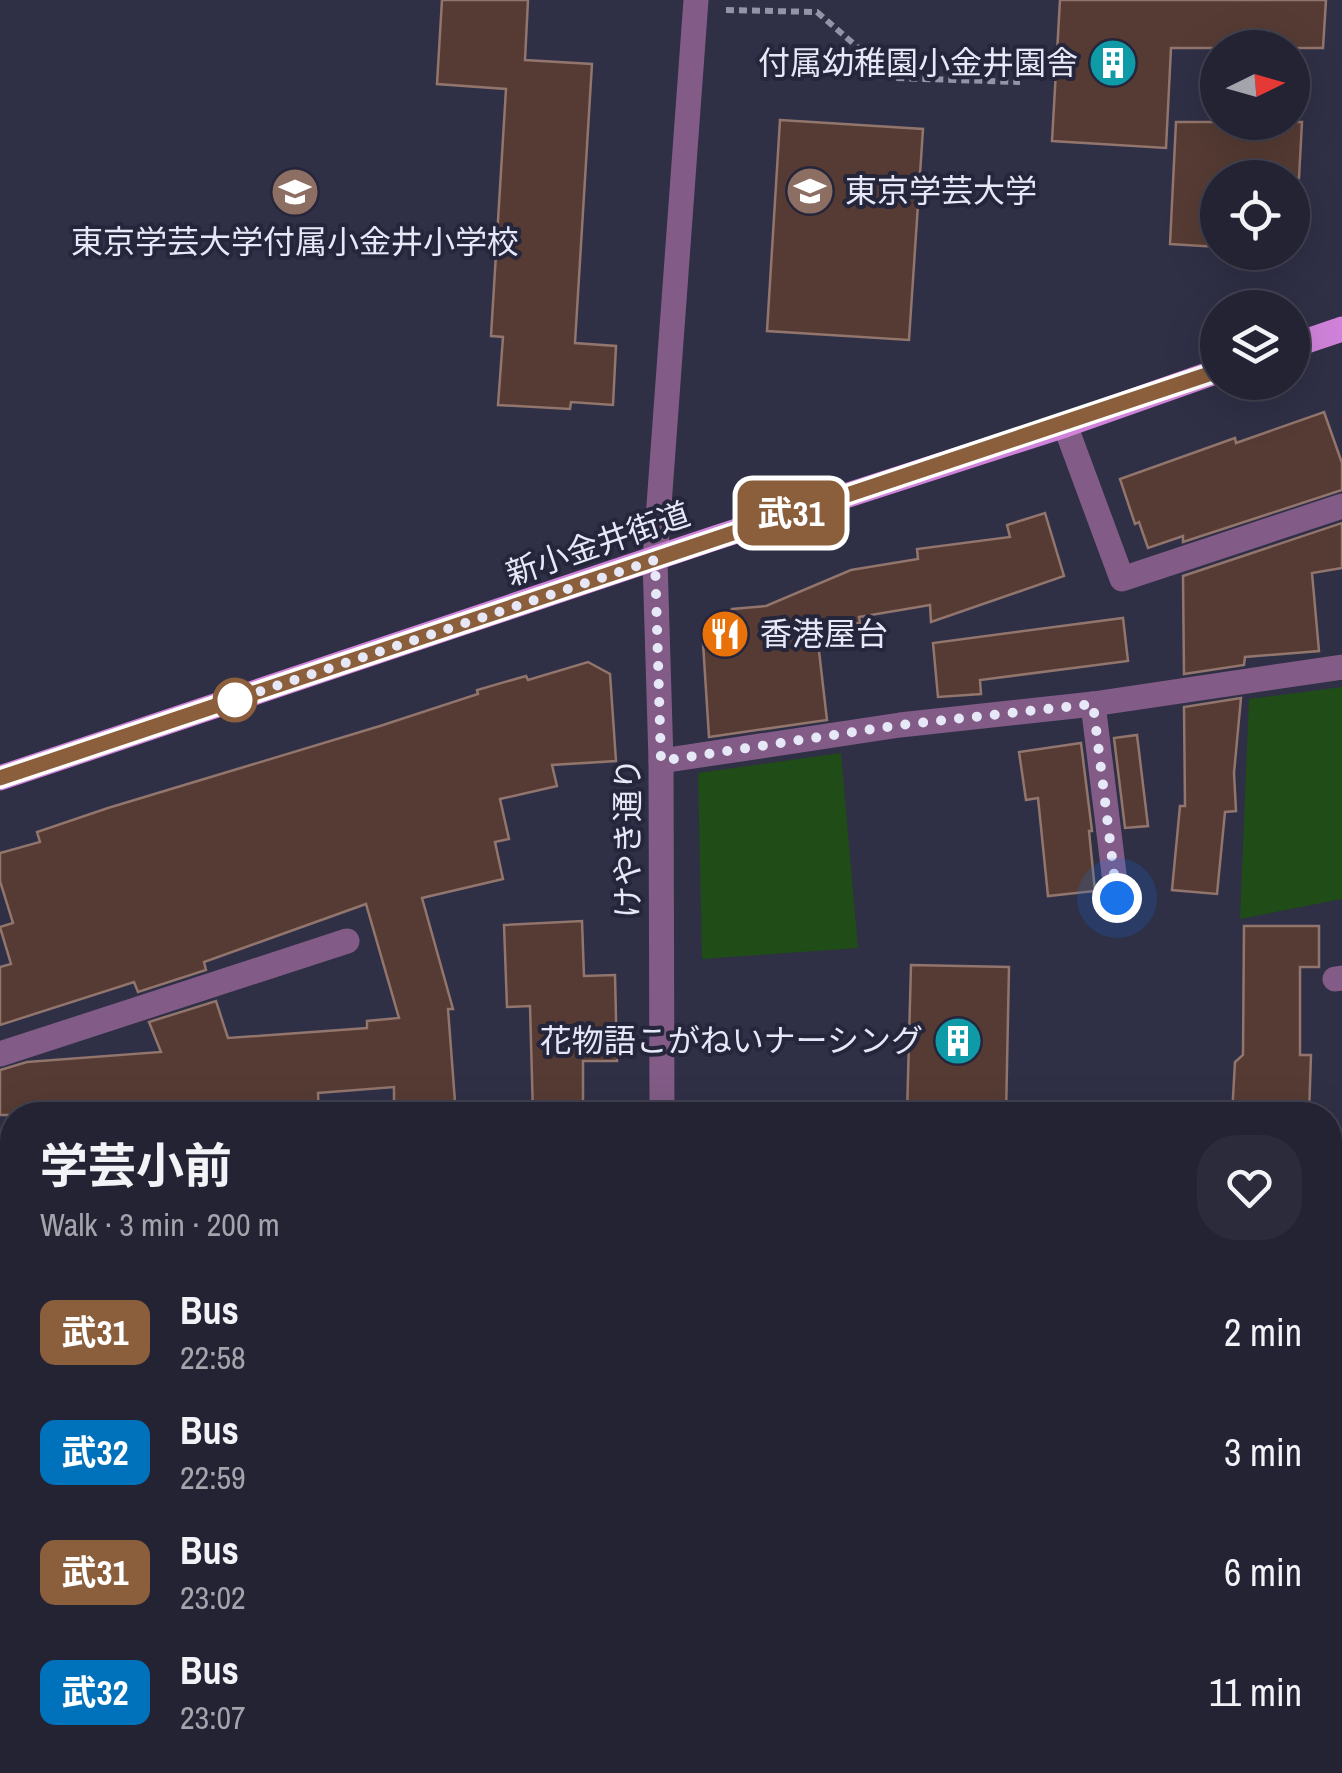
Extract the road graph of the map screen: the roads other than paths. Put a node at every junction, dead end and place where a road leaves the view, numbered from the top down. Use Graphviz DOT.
graph roads {
  1 [pos="695,5"];
  2 [pos="1342,329"];
  3 [pos="1310,340"];
  4 [pos="1200,377"];
  5 [pos="1065,425"];
  6 [pos="1342,506"];
  7 [pos="655,560"];
  8 [pos="1342,667"];
  9 [pos="1093,704"];
  10 [pos="661,761"];
  11 [pos="0,778"];
  12 [pos="1117,898"];
  13 [pos="347,940"];
  14 [pos="0,1054"];
  15 [pos="662,1102"];
  1 -- 7 [label="street, けやき通り"];
  2 -- 3 [label="main road"];
  4 -- 5 [label="main road, 新小金井街道"];
  5 -- 6 [label="street"];
  5 -- 7 [label="main road, 新小金井街道"];
  7 -- 10 [label="street, けやき通り"];
  7 -- 11 [label="main road, 新小金井街道"];
  8 -- 9 [label="street"];
  9 -- 10 [label="street"];
  9 -- 12 [label="street"];
  10 -- 15 [label="street, けやき通り"];
  13 -- 14 [label="street"];
}
